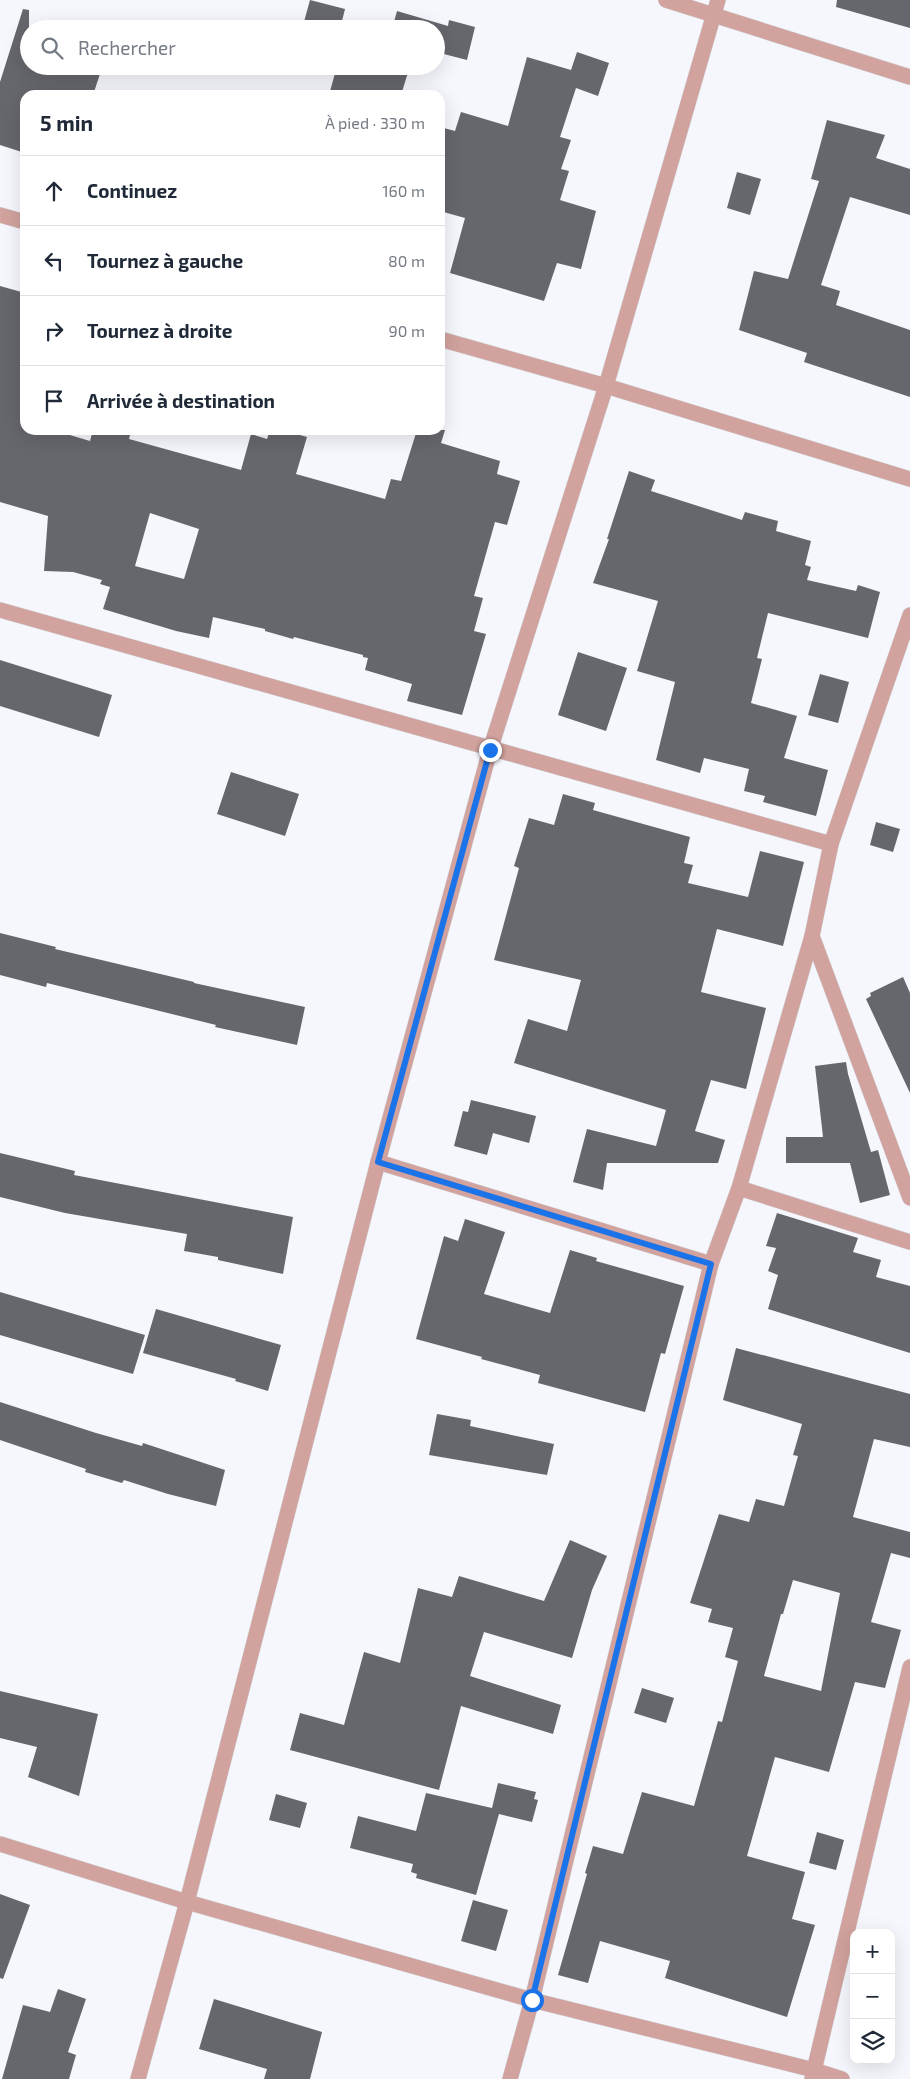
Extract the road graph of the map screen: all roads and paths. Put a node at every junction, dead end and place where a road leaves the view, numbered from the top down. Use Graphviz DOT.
graph roads {
  1 [pos="666,0"];
  2 [pos="716,7"];
  3 [pos="910,77"];
  4 [pos="0,215"];
  5 [pos="20,221"];
  6 [pos="445,340"];
  7 [pos="606,386"];
  8 [pos="910,479"];
  9 [pos="0,610"];
  10 [pos="910,615"];
  11 [pos="490,750"];
  12 [pos="832,844"];
  13 [pos="812,936"];
  14 [pos="378,1162"];
  15 [pos="739,1188"];
  16 [pos="910,1198"];
  17 [pos="910,1242"];
  18 [pos="711,1264"];
  19 [pos="910,1667"];
  20 [pos="0,1844"];
  21 [pos="187,1902"];
  22 [pos="532,2000"];
  23 [pos="813,2075"];
  24 [pos="138,2079"];
  25 [pos="510,2079"];
  26 [pos="842,2079"];
  1 -- 2 [label="street"];
  2 -- 3 [label="street"];
  2 -- 7 [label="street"];
  4 -- 5 [label="street"];
  6 -- 7 [label="street"];
  7 -- 8 [label="street"];
  7 -- 11 [label="street"];
  9 -- 11 [label="street"];
  10 -- 12 [label="street"];
  11 -- 12 [label="street"];
  11 -- 14 [label="street"];
  12 -- 13 [label="street"];
  13 -- 15 [label="street"];
  13 -- 16 [label="street"];
  14 -- 18 [label="street"];
  14 -- 21 [label="street"];
  15 -- 17 [label="street"];
  15 -- 18 [label="street"];
  18 -- 22 [label="street"];
  19 -- 23 [label="street"];
  20 -- 21 [label="street"];
  21 -- 22 [label="street"];
  21 -- 24 [label="street"];
  22 -- 23 [label="street"];
  22 -- 25 [label="street"];
  23 -- 26 [label="street"];
}
